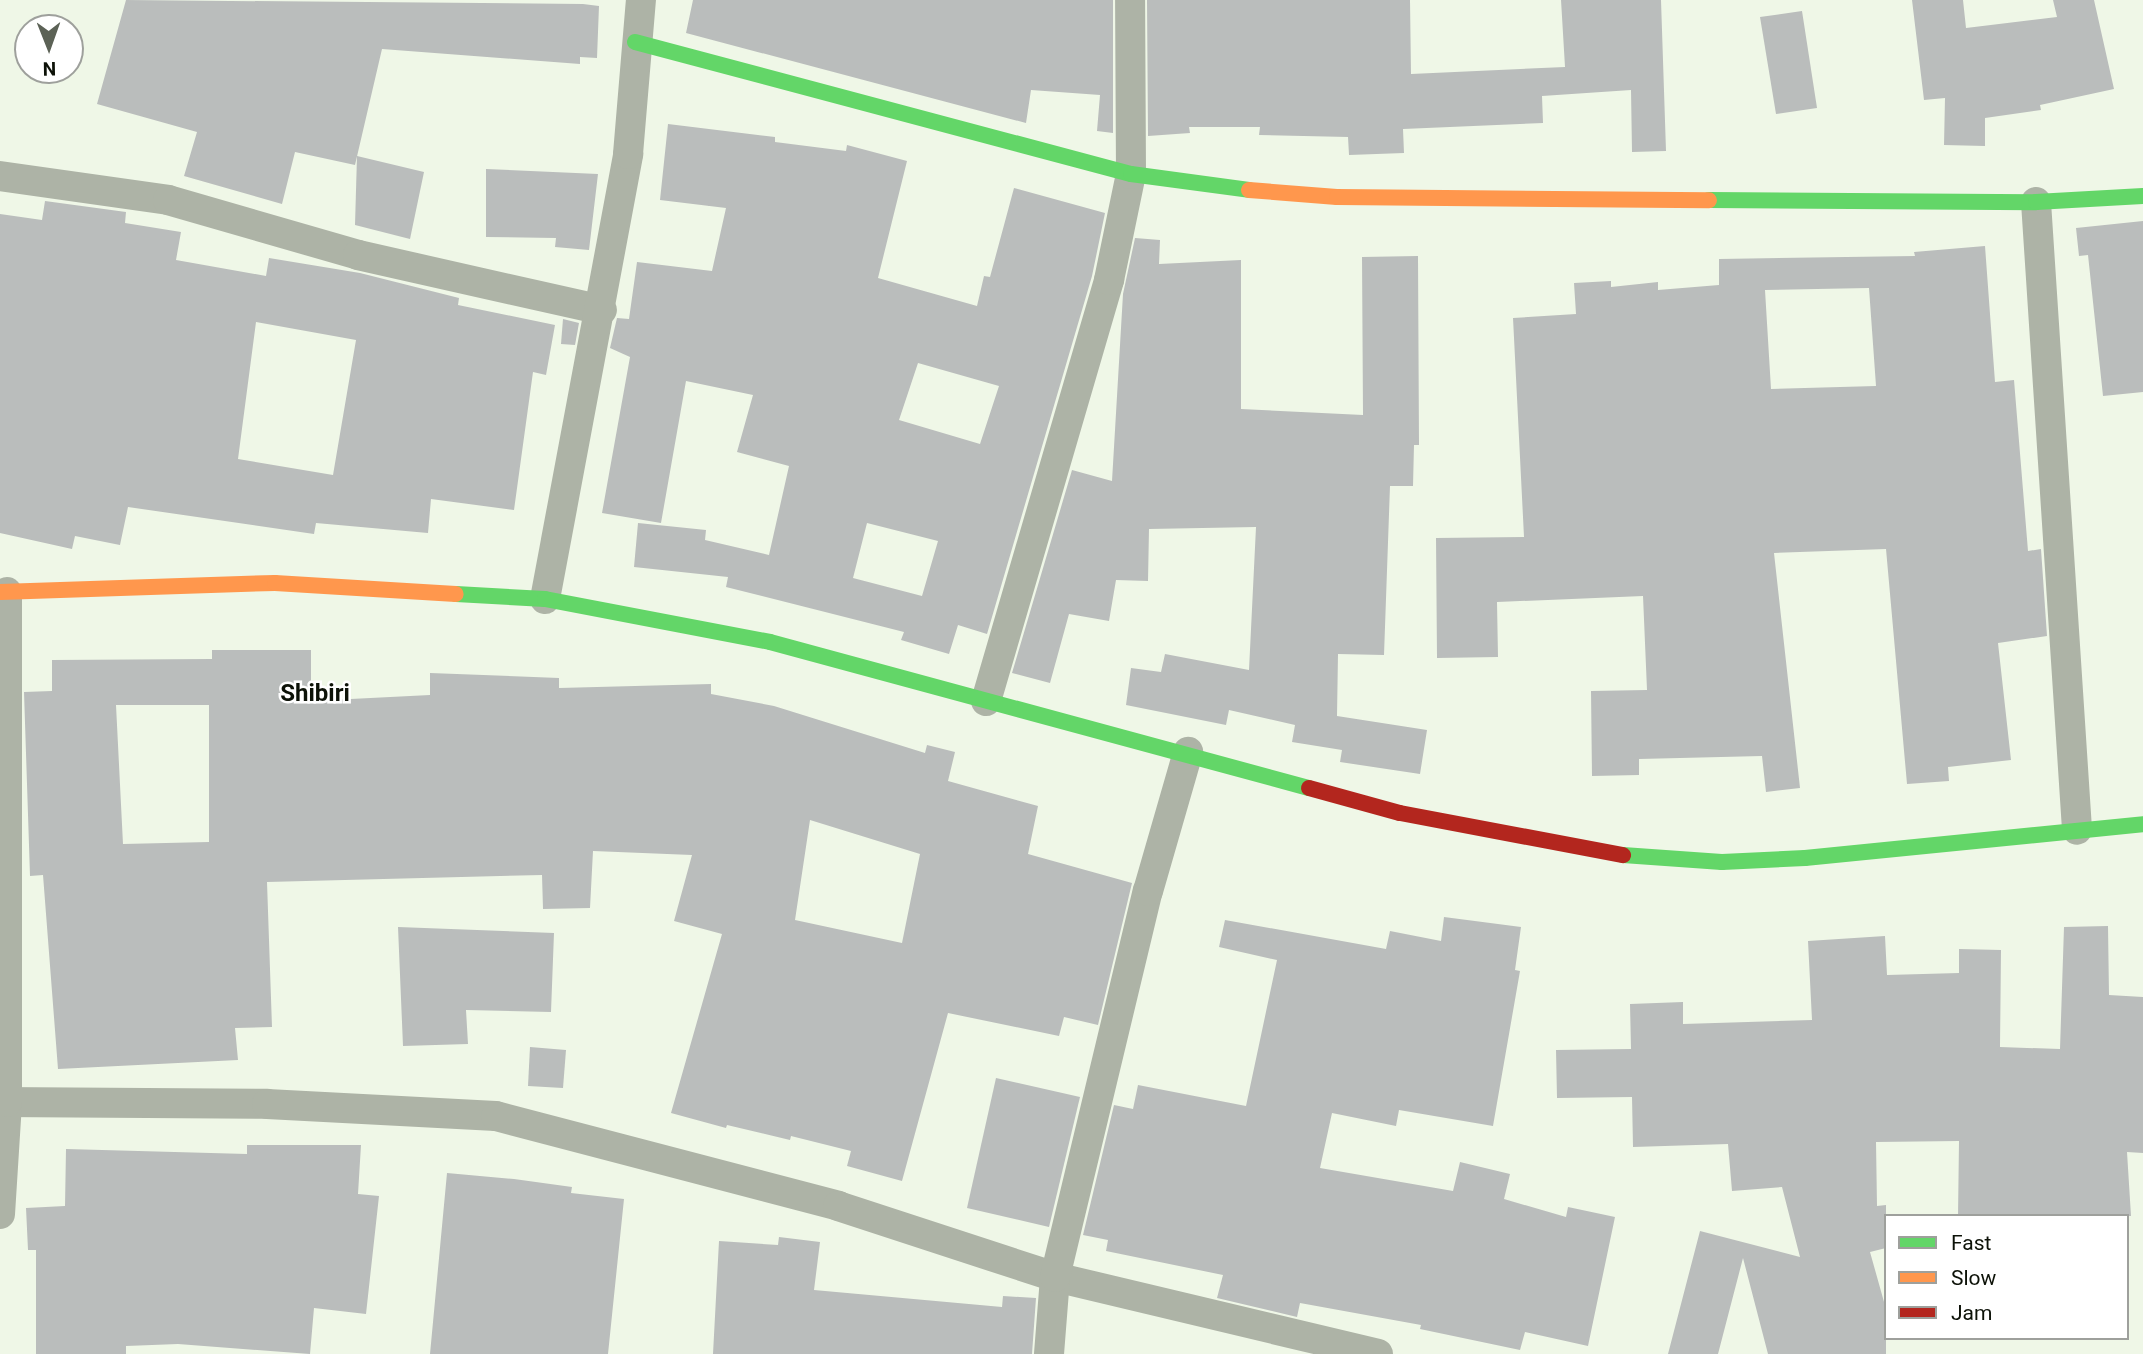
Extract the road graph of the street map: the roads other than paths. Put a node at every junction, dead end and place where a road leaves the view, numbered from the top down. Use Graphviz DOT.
graph roads {
  1 [pos="641,0"];
  2 [pos="1130,0"];
  3 [pos="635,42"];
  4 [pos="1131,174"];
  5 [pos="0,176"];
  6 [pos="2143,196"];
  7 [pos="2036,202"];
  8 [pos="602,310"];
  9 [pos="3,592"];
  10 [pos="545,599"];
  11 [pos="986,701"];
  12 [pos="1188,752"];
  13 [pos="2143,824"];
  14 [pos="2077,830"];
  15 [pos="4,1102"];
  16 [pos="0,1214"];
  17 [pos="1055,1277"];
  18 [pos="1049,1354"];
  19 [pos="1378,1354"];
  1 -- 3 [label="street"];
  2 -- 4 [label="street"];
  3 -- 4 [label="main road"];
  3 -- 8 [label="street"];
  4 -- 7 [label="main road"];
  4 -- 11 [label="street"];
  5 -- 8 [label="street"];
  6 -- 7 [label="main road"];
  7 -- 14 [label="street"];
  8 -- 10 [label="street"];
  9 -- 10 [label="main road"];
  9 -- 15 [label="street"];
  10 -- 11 [label="main road"];
  11 -- 12 [label="main road"];
  12 -- 14 [label="main road"];
  12 -- 17 [label="street"];
  13 -- 14 [label="main road"];
  15 -- 16 [label="street"];
  15 -- 17 [label="street"];
  17 -- 18 [label="street"];
  17 -- 19 [label="street"];
}
